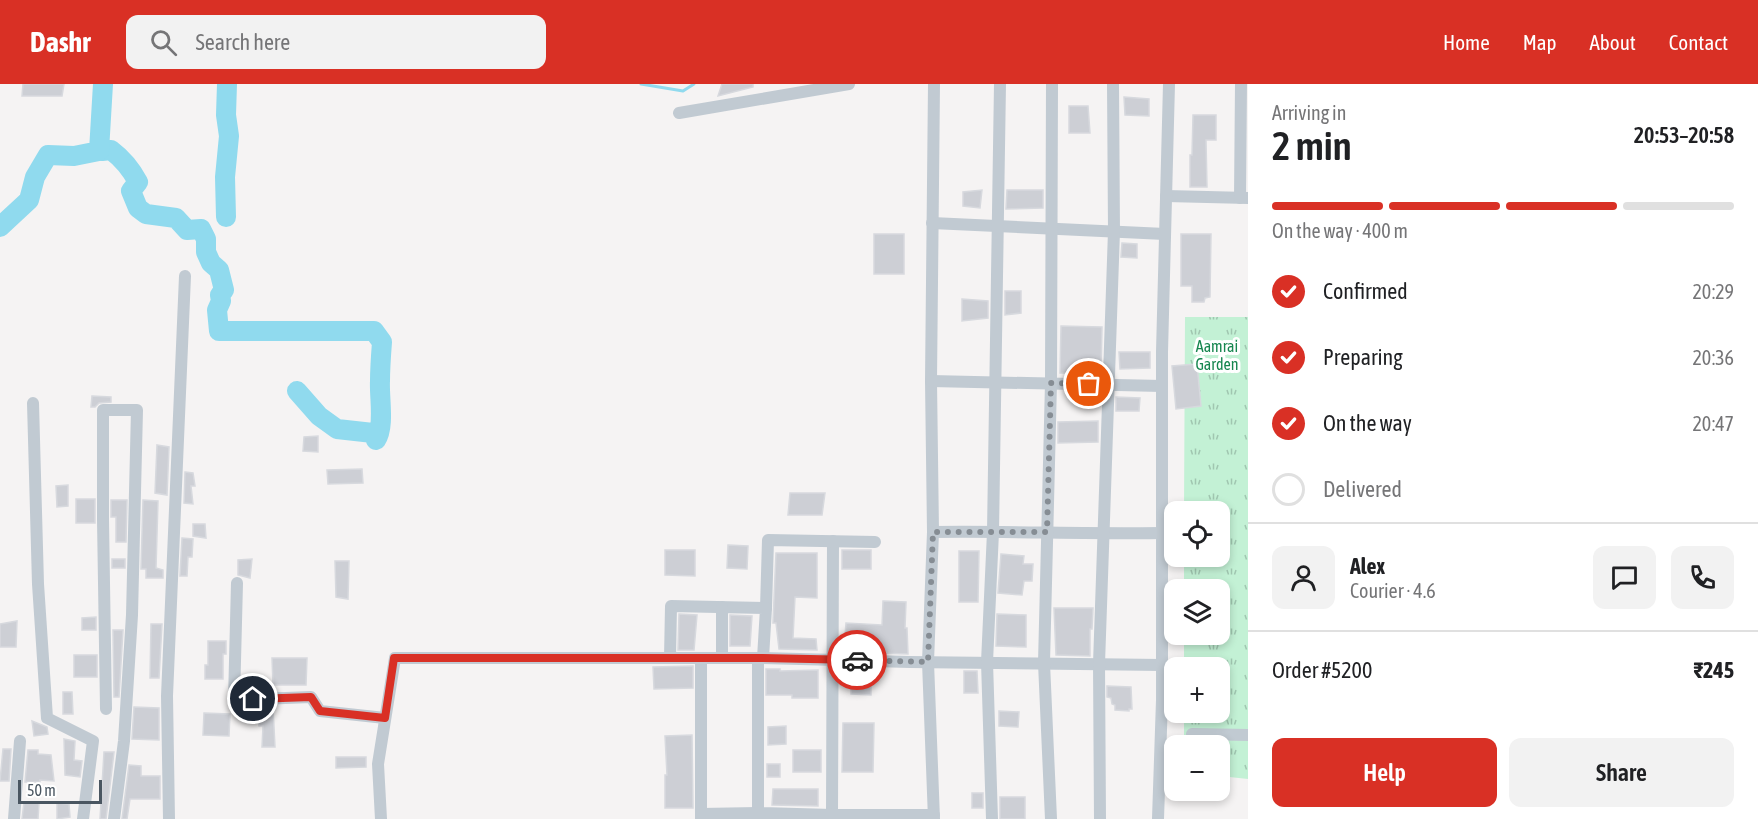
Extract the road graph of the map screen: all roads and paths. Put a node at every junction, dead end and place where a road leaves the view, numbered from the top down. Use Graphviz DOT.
graph roads {
  1 [pos="849,84"];
  2 [pos="934,84"];
  3 [pos="1000,84"];
  4 [pos="1052,84"];
  5 [pos="1113,84"];
  6 [pos="1169,84"];
  7 [pos="1241,84"];
  8 [pos="816,87"];
  9 [pos="680,113"];
  10 [pos="1166,196"];
  11 [pos="1244,198"];
  12 [pos="932,223"];
  13 [pos="997,226"];
  14 [pos="1052,229"];
  15 [pos="1114,231"];
  16 [pos="1165,234"];
  17 [pos="185,276"];
  18 [pos="931,381"];
  19 [pos="994,382"];
  20 [pos="1051,383"];
  21 [pos="1109,384"];
  22 [pos="1162,386"];
  23 [pos="33,403"];
  24 [pos="993,531"];
  25 [pos="933,532"];
  26 [pos="1047,532"];
  27 [pos="1162,533"];
  28 [pos="1103,534"];
  29 [pos="833,541"];
  30 [pos="875,542"];
  31 [pos="237,583"];
  32 [pos="722,607"];
  33 [pos="765,608"];
  34 [pos="670,658"];
  35 [pos="701,658"];
  36 [pos="722,658"];
  37 [pos="760,658"];
  38 [pos="831,660"];
  39 [pos="928,662"];
  40 [pos="987,662"];
  41 [pos="1044,663"];
  42 [pos="1099,664"];
  43 [pos="1162,665"];
  44 [pos="106,709"];
  45 [pos="385,718"];
  46 [pos="1192,734"];
  47 [pos="1248,735"];
  48 [pos="20,741"];
  49 [pos="701,816"];
  50 [pos="758,816"];
  51 [pos="832,817"];
  52 [pos="934,817"];
  53 [pos="14,819"];
  54 [pos="83,819"];
  55 [pos="114,819"];
  56 [pos="169,819"];
  57 [pos="381,819"];
  58 [pos="992,819"];
  59 [pos="1051,819"];
  60 [pos="1100,819"];
  61 [pos="1158,819"];
  1 -- 8 [label="street"];
  2 -- 12 [label="street"];
  3 -- 13 [label="street"];
  4 -- 14 [label="street"];
  5 -- 15 [label="street"];
  6 -- 10 [label="street"];
  7 -- 11 [label="street"];
  8 -- 9 [label="street"];
  10 -- 11 [label="street"];
  10 -- 16 [label="street"];
  12 -- 13 [label="street"];
  12 -- 18 [label="street"];
  13 -- 14 [label="street"];
  13 -- 19 [label="street"];
  14 -- 15 [label="street"];
  14 -- 20 [label="street"];
  15 -- 16 [label="street"];
  15 -- 21 [label="street"];
  16 -- 22 [label="street"];
  17 -- 56 [label="street"];
  18 -- 19 [label="street"];
  18 -- 25 [label="street"];
  19 -- 20 [label="street"];
  19 -- 24 [label="street"];
  20 -- 21 [label="street"];
  20 -- 26 [label="street"];
  21 -- 22 [label="street"];
  21 -- 28 [label="street"];
  22 -- 27 [label="street"];
  23 -- 54 [label="street"];
  24 -- 25 [label="street"];
  24 -- 26 [label="street"];
  24 -- 40 [label="street"];
  25 -- 39 [label="street"];
  26 -- 28 [label="street"];
  26 -- 41 [label="street"];
  27 -- 28 [label="street"];
  27 -- 43 [label="street"];
  28 -- 42 [label="street"];
  29 -- 30 [label="street"];
  29 -- 33 [label="street"];
  29 -- 38 [label="street"];
  31 -- 45 [label="street"];
  32 -- 33 [label="street"];
  32 -- 34 [label="street"];
  32 -- 36 [label="street"];
  33 -- 37 [label="street"];
  34 -- 35 [label="street"];
  34 -- 45 [label="street"];
  35 -- 36 [label="street"];
  35 -- 49 [label="street"];
  36 -- 37 [label="street"];
  37 -- 38 [label="street"];
  37 -- 50 [label="street"];
  38 -- 39 [label="street"];
  38 -- 51 [label="street"];
  39 -- 40 [label="street"];
  39 -- 52 [label="street"];
  40 -- 41 [label="street"];
  40 -- 58 [label="street"];
  41 -- 42 [label="street"];
  41 -- 59 [label="street"];
  42 -- 43 [label="street"];
  42 -- 60 [label="street"];
  43 -- 61 [label="street"];
  44 -- 55 [label="street"];
  45 -- 57 [label="street"];
  46 -- 47 [label="street"];
  48 -- 53 [label="street"];
  49 -- 50 [label="street"];
  50 -- 51 [label="street"];
  51 -- 52 [label="street"];
}
